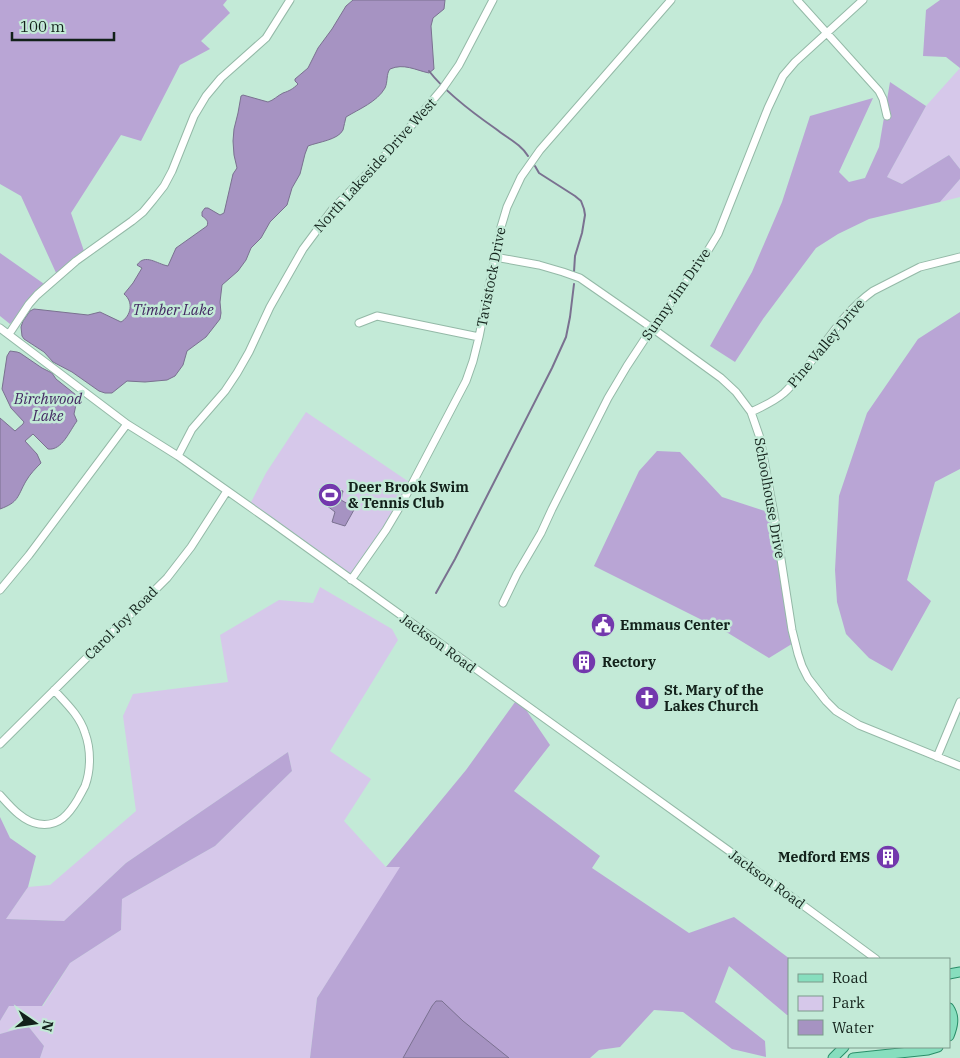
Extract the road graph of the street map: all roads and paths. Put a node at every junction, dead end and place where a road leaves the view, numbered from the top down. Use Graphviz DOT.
graph roads {
  1 [pos="290,0"];
  2 [pos="493,0"];
  3 [pos="671,0"];
  4 [pos="797,0"];
  5 [pos="863,0"];
  6 [pos="826,33"];
  7 [pos="887,116"];
  8 [pos="495,257"];
  9 [pos="960,257"];
  10 [pos="359,323"];
  11 [pos="0,328"];
  12 [pos="652,328"];
  13 [pos="9,334"];
  14 [pos="479,337"];
  15 [pos="751,412"];
  16 [pos="127,424"];
  17 [pos="178,456"];
  18 [pos="228,491"];
  19 [pos="351,580"];
  20 [pos="0,590"];
  21 [pos="503,602"];
  22 [pos="54,690"];
  23 [pos="960,702"];
  24 [pos="0,744"];
  25 [pos="937,757"];
  26 [pos="960,766"];
  27 [pos="0,795"];
  28 [pos="875,958"];
  29 [pos="950,1009"];
  30 [pos="950,1034"];
  31 [pos="843,1048"];
  32 [pos="935,1048"];
  33 [pos="833,1058"];
  34 [pos="853,1058"];
  1 -- 13 [label="street"];
  2 -- 17 [label="street, North Lakeside Drive West"];
  3 -- 8 [label="street, Tavistock Drive"];
  4 -- 6 [label="street"];
  5 -- 6 [label="street, Sunny Jim Drive"];
  6 -- 7 [label="street"];
  6 -- 12 [label="street, Sunny Jim Drive"];
  8 -- 12 [label="street, Schoolhouse Drive"];
  8 -- 14 [label="street, Tavistock Drive"];
  9 -- 15 [label="street, Pine Valley Drive"];
  10 -- 14 [label="street"];
  11 -- 13 [label="street, Jackson Road"];
  12 -- 15 [label="street, Schoolhouse Drive"];
  12 -- 21 [label="street, Sunny Jim Drive"];
  13 -- 16 [label="street, Jackson Road"];
  14 -- 19 [label="street, Tavistock Drive"];
  15 -- 25 [label="street, Schoolhouse Drive"];
  16 -- 17 [label="street, Jackson Road"];
  16 -- 20 [label="street"];
  17 -- 18 [label="street, Jackson Road"];
  18 -- 19 [label="street, Jackson Road"];
  18 -- 22 [label="street, Carol Joy Road"];
  19 -- 28 [label="street, Jackson Road"];
  22 -- 24 [label="street, Carol Joy Road"];
  22 -- 27 [label="street"];
  23 -- 25 [label="street"];
  25 -- 26 [label="street, Schoolhouse Drive"];
  29 -- 30 [label="main road"];
  31 -- 33 [label="main road"];
  32 -- 34 [label="main road"];
}
